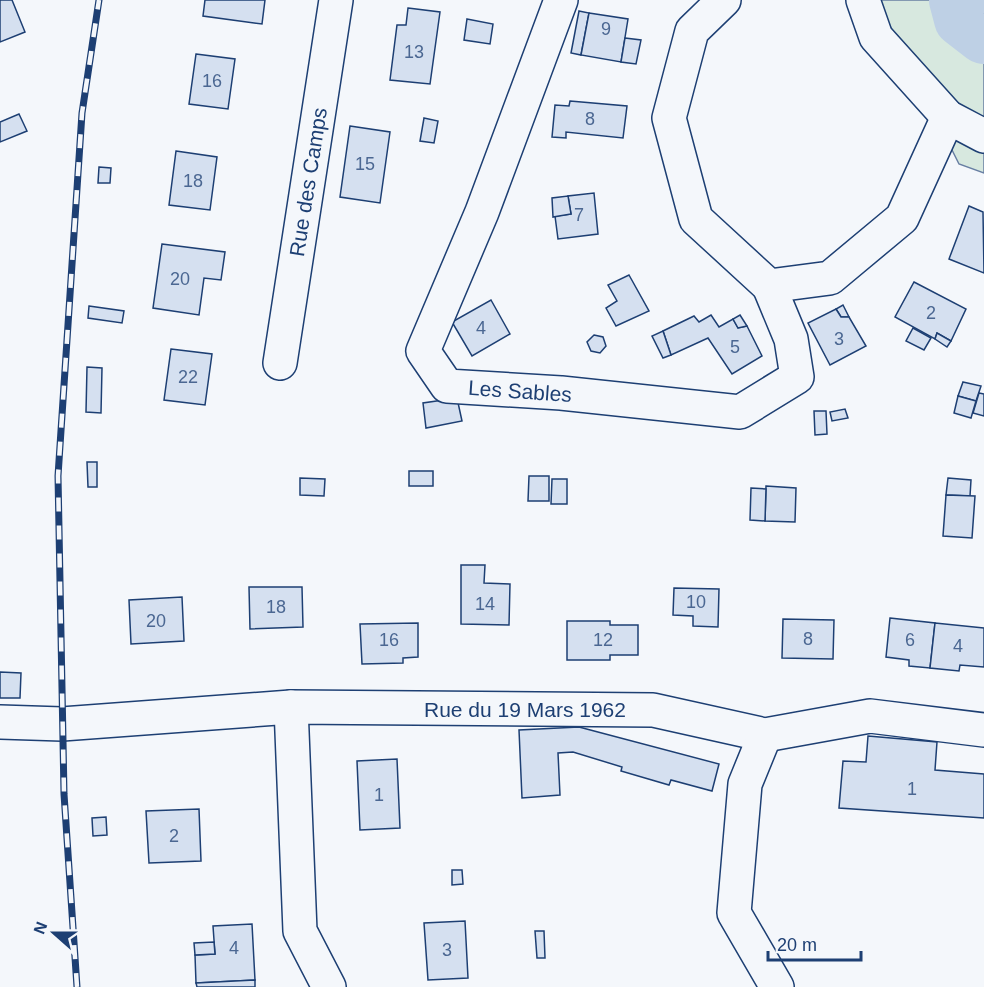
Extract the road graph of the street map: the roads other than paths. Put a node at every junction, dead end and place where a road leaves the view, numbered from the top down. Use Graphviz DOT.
graph roads {
  1 [pos="336,0"];
  2 [pos="561,0"];
  3 [pos="724,0"];
  4 [pos="863,0"];
  5 [pos="948,117"];
  6 [pos="984,136"];
  7 [pos="769,286"];
  8 [pos="280,363"];
  9 [pos="291,707"];
  10 [pos="0,722"];
  11 [pos="984,730"];
  12 [pos="765,735"];
  13 [pos="329,987"];
  14 [pos="777,987"];
  1 -- 8 [label="street, Rue des Camps"];
  2 -- 7 [label="street, Les Sables"];
  3 -- 7 [label="street"];
  4 -- 5 [label="street"];
  5 -- 6 [label="street"];
  5 -- 7 [label="street"];
  9 -- 10 [label="street, Rue du 19 Mars 1962"];
  9 -- 12 [label="street, Rue du 19 Mars 1962"];
  9 -- 13 [label="street"];
  11 -- 12 [label="street, Rue du 19 Mars 1962"];
  12 -- 14 [label="street"];
}
